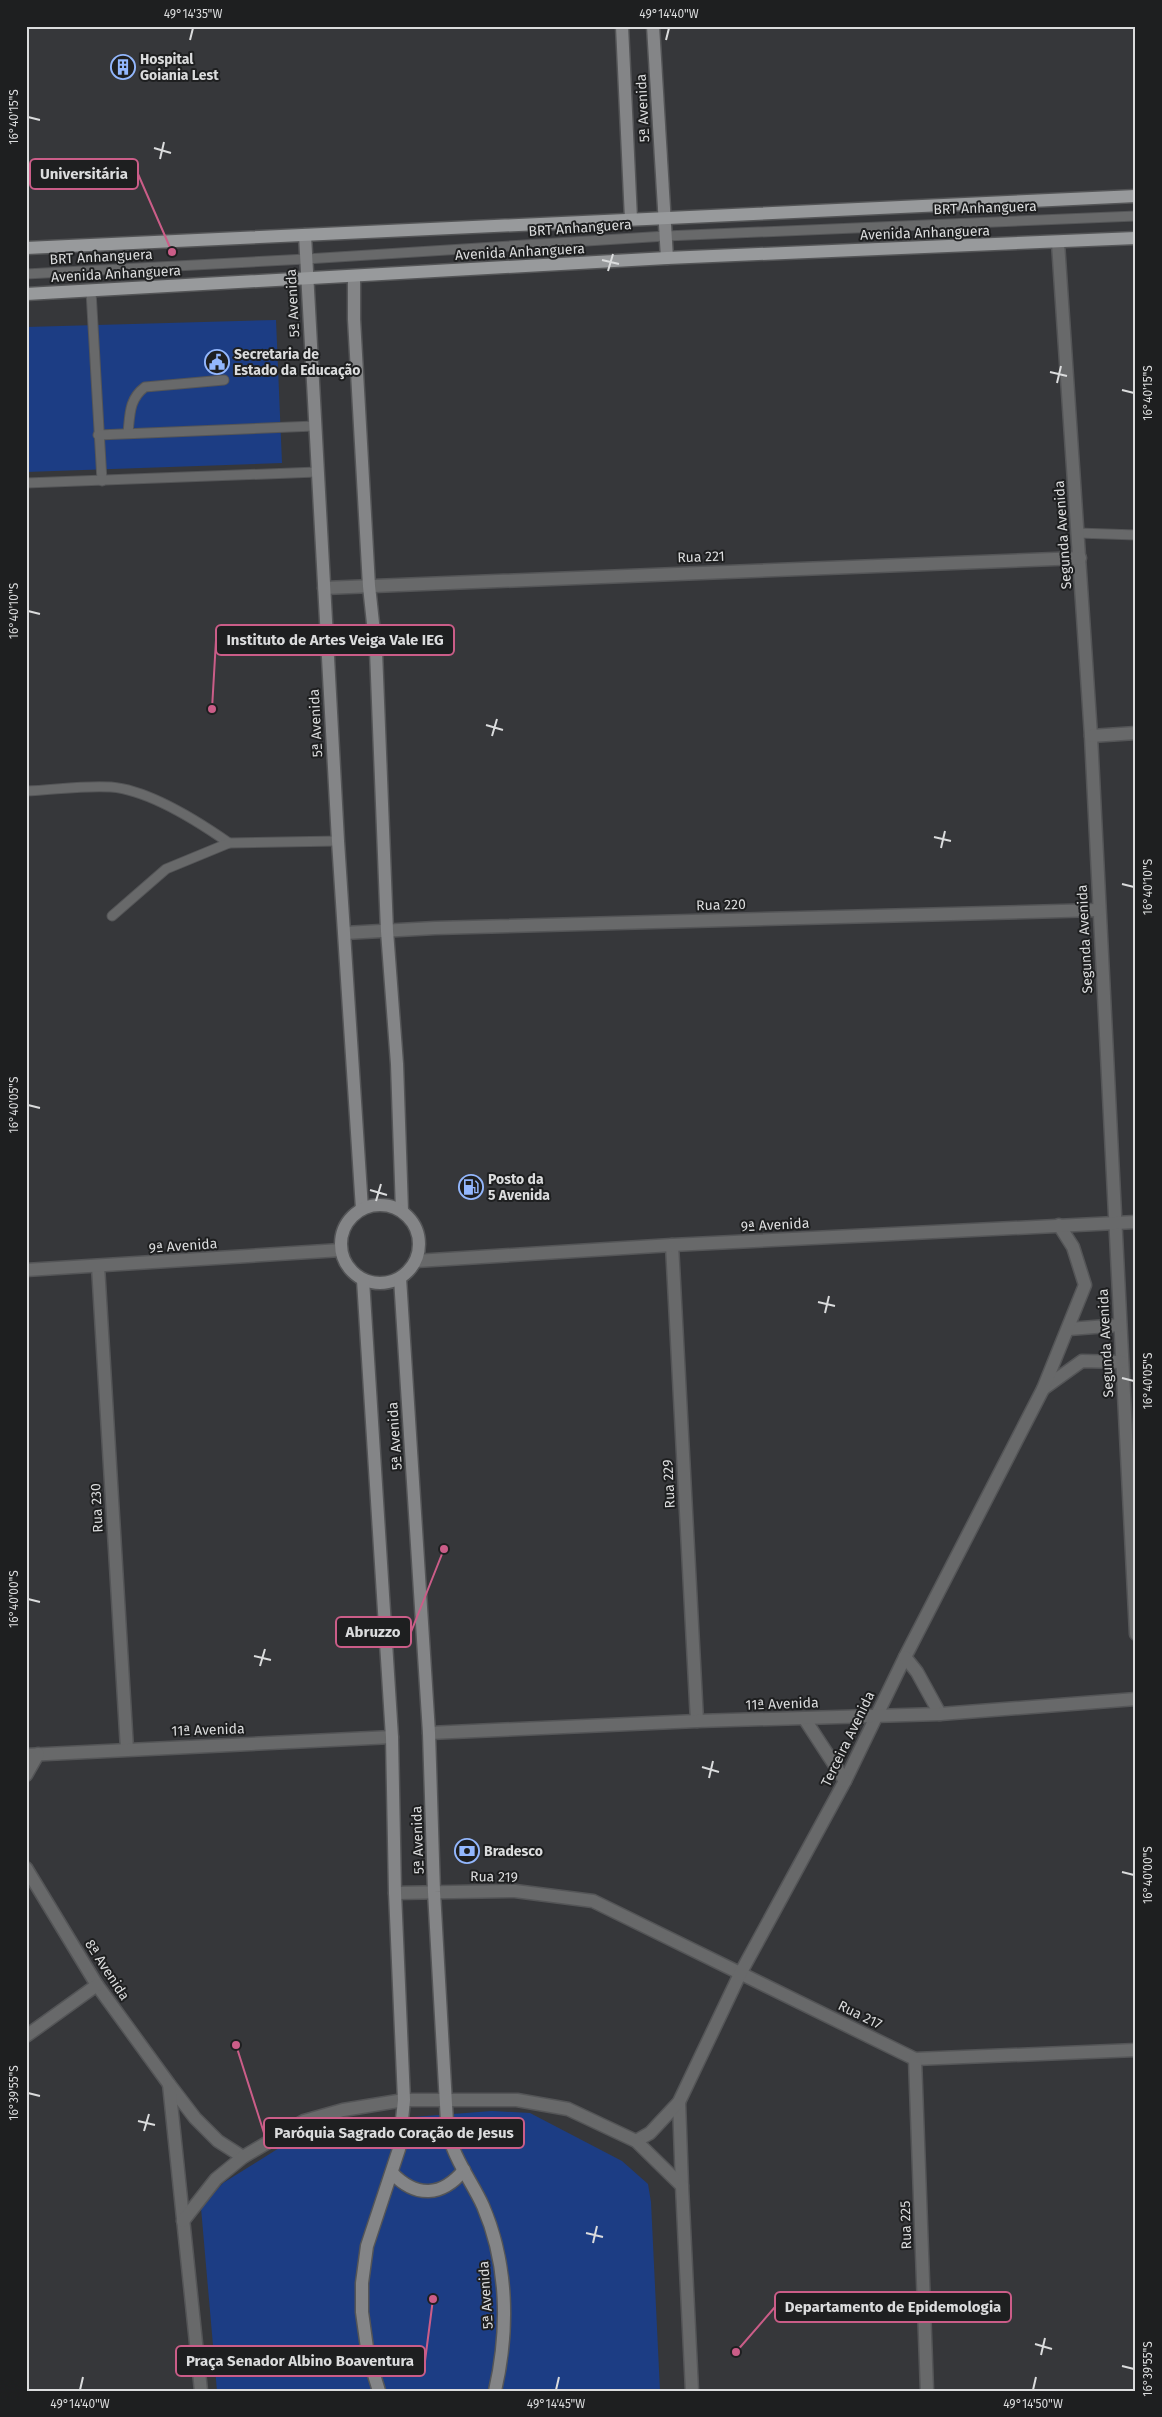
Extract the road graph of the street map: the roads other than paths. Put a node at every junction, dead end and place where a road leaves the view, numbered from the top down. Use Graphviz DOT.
graph roads {
  1 [pos="622,26"];
  2 [pos="653,26"];
  3 [pos="1136,196"];
  4 [pos="1136,216"];
  5 [pos="631,219"];
  6 [pos="665,219"];
  7 [pos="305,235"];
  8 [pos="666,236"];
  9 [pos="1136,238"];
  10 [pos="1058,243"];
  11 [pos="26,248"];
  12 [pos="667,258"];
  13 [pos="306,259"];
  14 [pos="26,274"];
  15 [pos="354,277"];
  16 [pos="306,279"];
  17 [pos="91,291"];
  18 [pos="26,294"];
  19 [pos="224,380"];
  20 [pos="315,426"];
  21 [pos="128,433"];
  22 [pos="98,435"];
  23 [pos="317,472"];
  24 [pos="102,480"];
  25 [pos="26,483"];
  26 [pos="1078,533"];
  27 [pos="1136,535"];
  28 [pos="1080,558"];
  29 [pos="369,586"];
  30 [pos="324,588"];
  31 [pos="1136,733"];
  32 [pos="1091,736"];
  33 [pos="26,792"];
  34 [pos="338,841"];
  35 [pos="229,843"];
  36 [pos="1098,910"];
  37 [pos="112,916"];
  38 [pos="387,931"];
  39 [pos="345,933"];
  40 [pos="362,1209"];
  41 [pos="402,1211"];
  42 [pos="1136,1222"];
  43 [pos="1116,1223"];
  44 [pos="1059,1225"];
  45 [pos="672,1245"];
  46 [pos="341,1250"];
  47 [pos="416,1260"];
  48 [pos="98,1266"];
  49 [pos="26,1270"];
  50 [pos="400,1278"];
  51 [pos="363,1280"];
  52 [pos="1120,1325"];
  53 [pos="1069,1329"];
  54 [pos="1122,1362"];
  55 [pos="1043,1389"];
  56 [pos="1136,1634"];
  57 [pos="905,1657"];
  58 [pos="1136,1699"];
  59 [pos="940,1714"];
  60 [pos="876,1715"];
  61 [pos="804,1718"];
  62 [pos="697,1721"];
  63 [pos="429,1733"];
  64 [pos="392,1737"];
  65 [pos="127,1749"];
  66 [pos="32,1754"];
  67 [pos="26,1775"];
  68 [pos="846,1781"];
  69 [pos="26,1868"];
  70 [pos="434,1892"];
  71 [pos="395,1893"];
  72 [pos="593,1901"];
  73 [pos="740,1974"];
  74 [pos="97,1985"];
  75 [pos="26,2036"];
  76 [pos="1136,2050"];
  77 [pos="915,2059"];
  78 [pos="169,2084"];
  79 [pos="445,2099"];
  80 [pos="404,2100"];
  81 [pos="679,2102"];
  82 [pos="636,2141"];
  83 [pos="242,2157"];
  84 [pos="464,2170"];
  85 [pos="392,2173"];
  86 [pos="682,2186"];
  87 [pos="183,2221"];
  88 [pos="201,2391"];
  89 [pos="379,2391"];
  90 [pos="495,2391"];
  91 [pos="692,2391"];
  92 [pos="926,2391"];
  1 -- 5 [label="main road, 5ª Avenida"];
  2 -- 6 [label="main road, 5ª Avenida"];
  3 -- 6 [label="main road, Avenida Anhanguera"];
  4 -- 8 [label="lane, BRT Anhanguera"];
  5 -- 6 [label="main road, Avenida Anhanguera"];
  5 -- 7 [label="main road, Avenida Anhanguera"];
  6 -- 8 [label="main road, 5ª Avenida"];
  7 -- 11 [label="main road, Avenida Anhanguera"];
  7 -- 13 [label="main road, 5ª Avenida"];
  8 -- 12 [label="main road, 5ª Avenida"];
  8 -- 13 [label="lane, BRT Anhanguera"];
  9 -- 10 [label="main road, Avenida Anhanguera"];
  10 -- 12 [label="main road, Avenida Anhanguera"];
  10 -- 26 [label="street, Segunda Avenida"];
  12 -- 15 [label="main road, Avenida Anhanguera"];
  13 -- 14 [label="lane, BRT Anhanguera"];
  13 -- 16 [label="main road, 5ª Avenida"];
  15 -- 16 [label="main road, Avenida Anhanguera"];
  15 -- 29 [label="main road"];
  16 -- 17 [label="main road, Avenida Anhanguera"];
  16 -- 20 [label="main road, 5ª Avenida"];
  17 -- 18 [label="main road, Avenida Anhanguera"];
  17 -- 22 [label="lane"];
  19 -- 21 [label="lane"];
  20 -- 21 [label="lane"];
  20 -- 23 [label="main road, 5ª Avenida"];
  21 -- 22 [label="lane"];
  22 -- 24 [label="lane"];
  23 -- 24 [label="lane"];
  23 -- 30 [label="main road, 5ª Avenida"];
  24 -- 25 [label="lane"];
  26 -- 27 [label="lane"];
  26 -- 28 [label="street, Segunda Avenida"];
  28 -- 29 [label="street, Rua 221"];
  28 -- 32 [label="street, Segunda Avenida"];
  29 -- 30 [label="street, Rua 221"];
  29 -- 38 [label="main road"];
  30 -- 34 [label="main road, 5ª Avenida"];
  31 -- 32 [label="street"];
  32 -- 36 [label="street, Segunda Avenida"];
  33 -- 35 [label="lane"];
  34 -- 35 [label="lane"];
  34 -- 39 [label="main road, 5ª Avenida"];
  35 -- 37 [label="lane"];
  36 -- 38 [label="street, Rua 220"];
  36 -- 43 [label="street, Segunda Avenida"];
  38 -- 39 [label="street, Rua 220"];
  38 -- 41 [label="main road"];
  39 -- 40 [label="main road, 5ª Avenida"];
  40 -- 41 [label="main road"];
  40 -- 46 [label="main road"];
  41 -- 47 [label="main road"];
  42 -- 43 [label="street, 9ª Avenida"];
  43 -- 44 [label="street, 9ª Avenida"];
  43 -- 52 [label="street, Segunda Avenida"];
  44 -- 45 [label="street, 9ª Avenida"];
  44 -- 53 [label="street, Terceira Avenida"];
  45 -- 47 [label="street, 9ª Avenida"];
  45 -- 62 [label="street, Rua 229"];
  46 -- 48 [label="street, 9ª Avenida"];
  46 -- 51 [label="main road"];
  47 -- 50 [label="main road"];
  48 -- 49 [label="street, 9ª Avenida"];
  48 -- 65 [label="street, Rua 230"];
  50 -- 51 [label="main road"];
  50 -- 63 [label="main road, 5ª Avenida"];
  51 -- 64 [label="main road, 5ª Avenida"];
  52 -- 53 [label="street"];
  52 -- 54 [label="street, Segunda Avenida"];
  53 -- 55 [label="street, Terceira Avenida"];
  54 -- 55 [label="street, Terceira Avenida"];
  54 -- 56 [label="street, Segunda Avenida"];
  55 -- 57 [label="street, Terceira Avenida"];
  57 -- 59 [label="street"];
  57 -- 60 [label="street, Terceira Avenida"];
  58 -- 59 [label="street, 11ª Avenida"];
  59 -- 60 [label="street, 11ª Avenida"];
  60 -- 61 [label="street, 11ª Avenida"];
  60 -- 68 [label="street, Terceira Avenida"];
  61 -- 62 [label="street, 11ª Avenida"];
  61 -- 68 [label="street"];
  62 -- 63 [label="street, 11ª Avenida"];
  63 -- 70 [label="main road, 5ª Avenida"];
  64 -- 65 [label="street, 11ª Avenida"];
  64 -- 71 [label="main road, 5ª Avenida"];
  65 -- 66 [label="street, 11ª Avenida"];
  66 -- 67 [label="street"];
  68 -- 73 [label="street, Terceira Avenida"];
  69 -- 74 [label="street, 8ª Avenida"];
  70 -- 71 [label="street, Rua 219"];
  70 -- 72 [label="street, Rua 219"];
  70 -- 79 [label="main road, 5ª Avenida"];
  71 -- 80 [label="main road, 5ª Avenida"];
  72 -- 73 [label="street, Rua 217"];
  73 -- 77 [label="street, Rua 217"];
  73 -- 81 [label="street, Terceira Avenida"];
  74 -- 75 [label="street"];
  74 -- 78 [label="street, 8ª Avenida"];
  76 -- 77 [label="street, Rua 217"];
  77 -- 92 [label="street, Rua 225"];
  78 -- 83 [label="street, 8ª Avenida"];
  78 -- 87 [label="street"];
  79 -- 80 [label="street"];
  79 -- 82 [label="street"];
  79 -- 84 [label="main road, 5ª Avenida"];
  80 -- 83 [label="street"];
  80 -- 85 [label="main road, 5ª Avenida"];
  81 -- 82 [label="street, Terceira Avenida"];
  81 -- 86 [label="street, Terceira Avenida"];
  82 -- 86 [label="street"];
  83 -- 87 [label="street"];
  84 -- 85 [label="main road"];
  84 -- 90 [label="main road, 5ª Avenida"];
  85 -- 89 [label="main road, 5ª Avenida"];
  86 -- 91 [label="street, Terceira Avenida"];
  87 -- 88 [label="street"];
}
